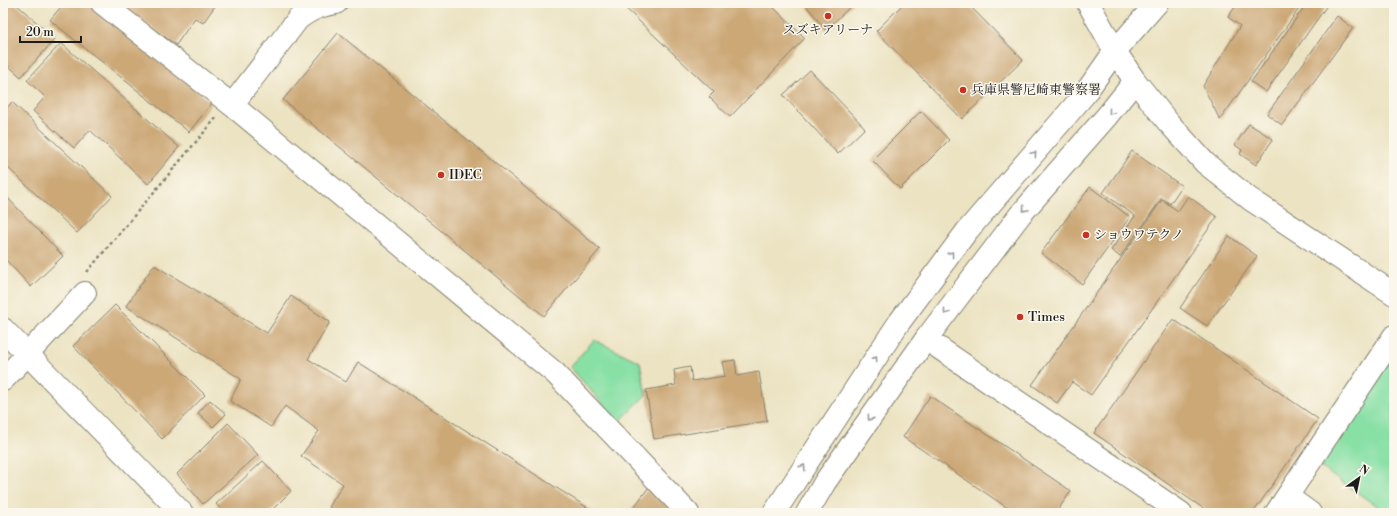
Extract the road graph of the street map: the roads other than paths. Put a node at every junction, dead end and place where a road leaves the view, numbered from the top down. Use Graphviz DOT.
graph roads {
  1 [pos="102,3"];
  2 [pos="336,3"];
  3 [pos="1088,3"];
  4 [pos="1157,3"];
  5 [pos="1115,52"];
  6 [pos="1135,80"];
  7 [pos="230,104"];
  8 [pos="85,293"];
  9 [pos="1394,294"];
  10 [pos="3,330"];
  11 [pos="1394,336"];
  12 [pos="926,339"];
  13 [pos="27,354"];
  14 [pos="3,380"];
  15 [pos="1282,505"];
  16 [pos="778,507"];
  17 [pos="182,513"];
  18 [pos="688,513"];
  19 [pos="802,513"];
  20 [pos="807,513"];
  21 [pos="1181,513"];
  22 [pos="1310,513"];
  1 -- 7 [label="street"];
  2 -- 7 [label="street"];
  3 -- 5 [label="street"];
  4 -- 5 [label="street"];
  5 -- 6 [label="street"];
  16 -- 5 [label="street, one-way"];
  6 -- 9 [label="street"];
  6 -- 12 [label="street, one-way"];
  7 -- 18 [label="street"];
  8 -- 13 [label="street"];
  10 -- 13 [label="street"];
  11 -- 15 [label="street"];
  12 -- 20 [label="street, one-way"];
  12 -- 21 [label="street"];
  13 -- 14 [label="street"];
  13 -- 17 [label="street"];
  15 -- 22 [label="street"];
  16 -- 19 [label="street"];
}
